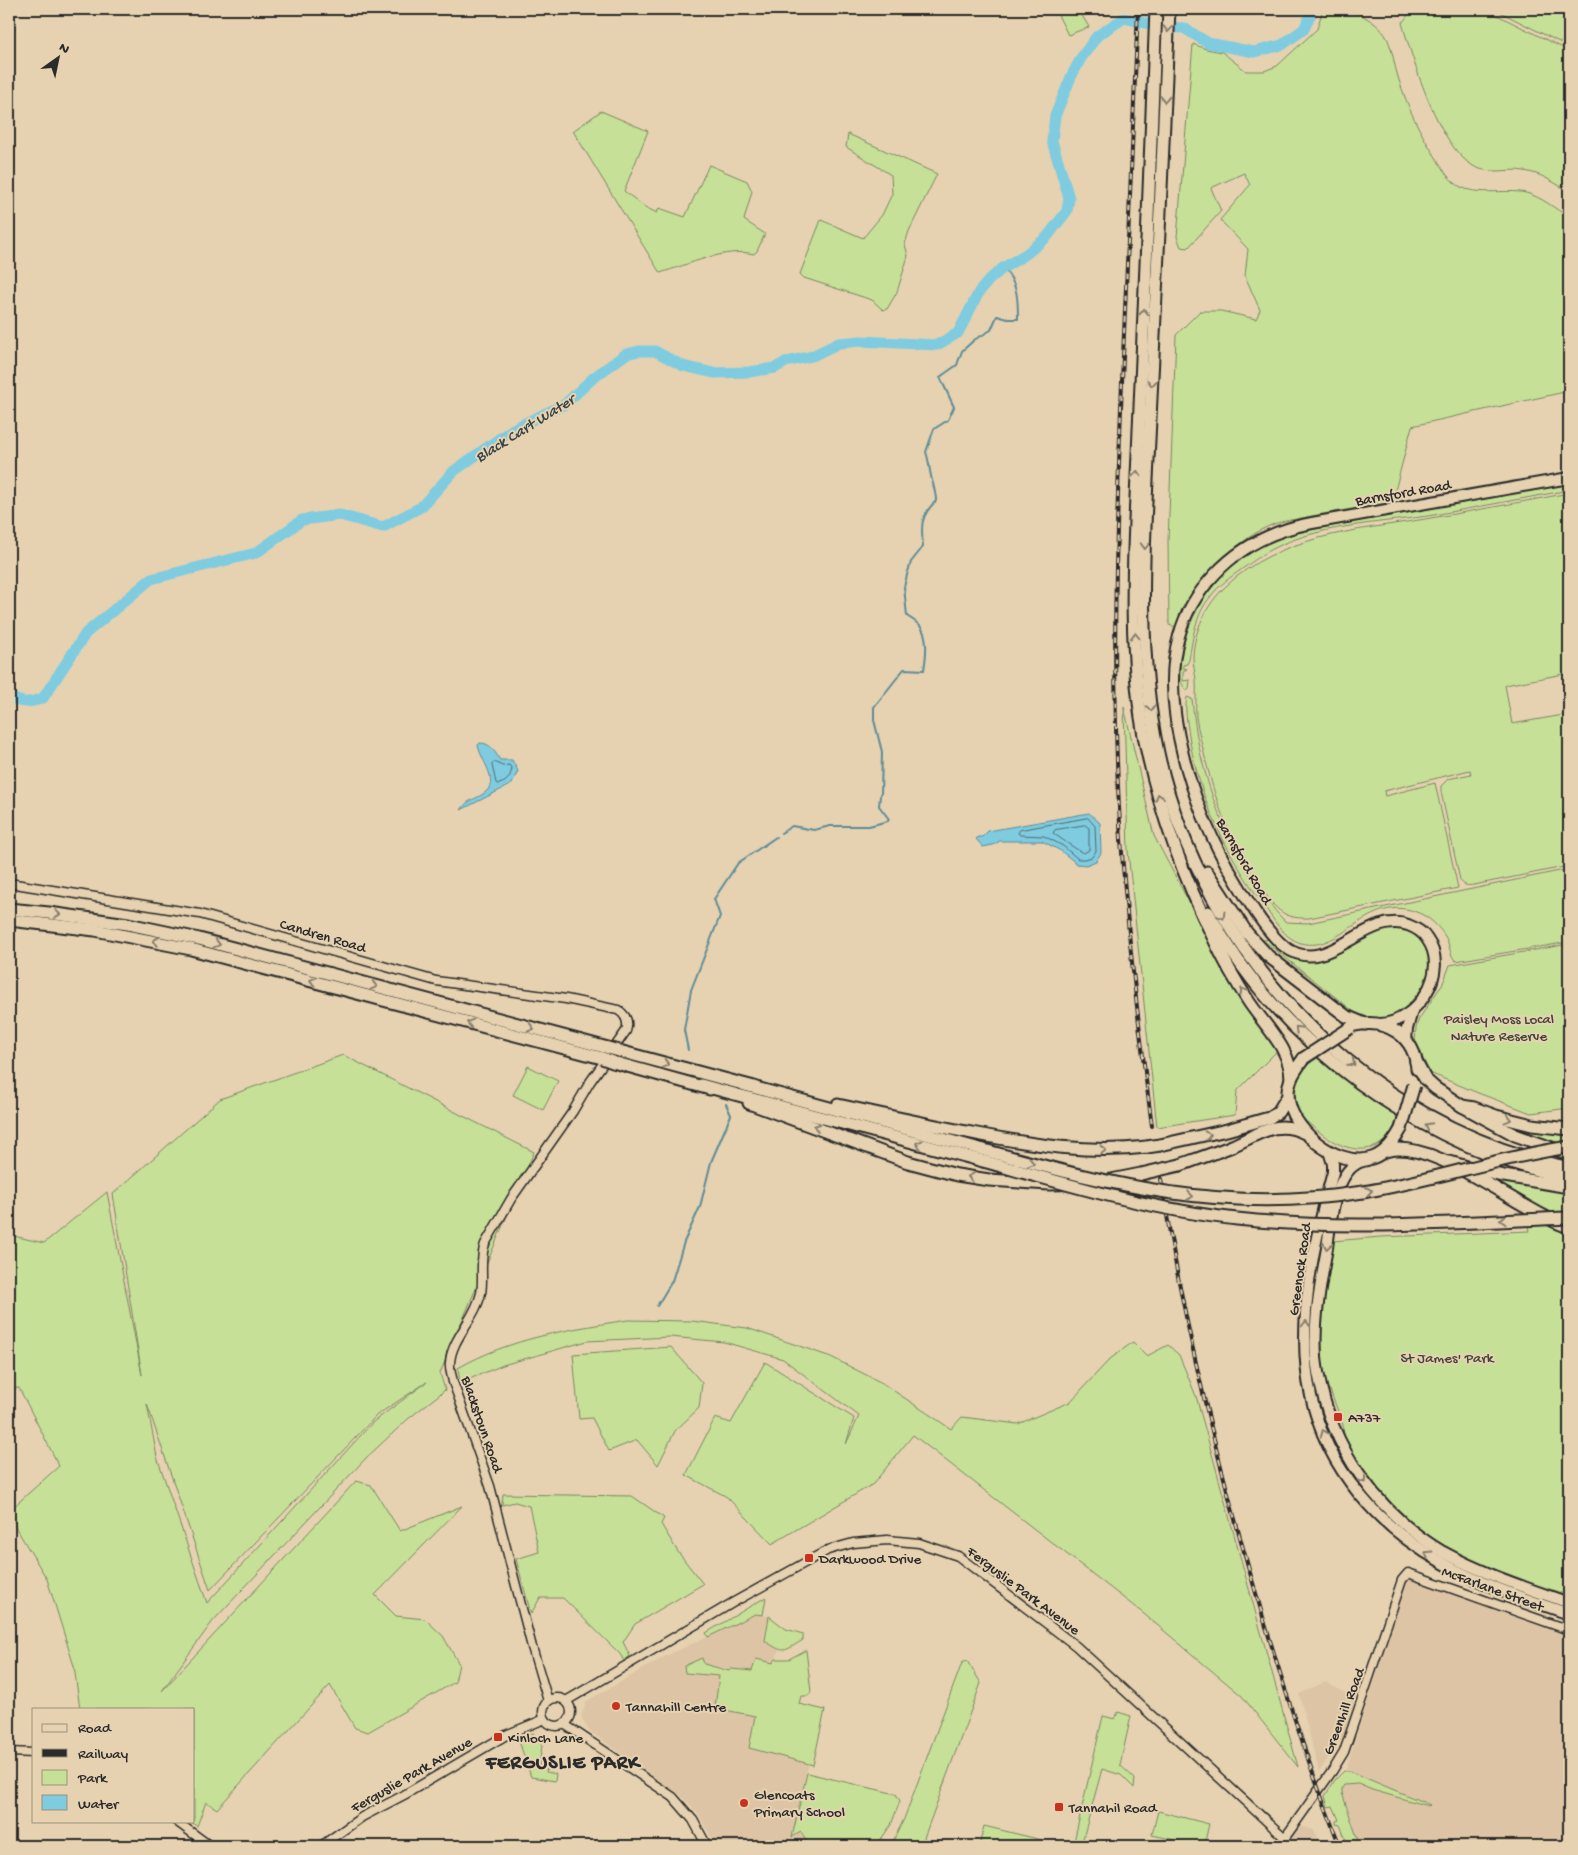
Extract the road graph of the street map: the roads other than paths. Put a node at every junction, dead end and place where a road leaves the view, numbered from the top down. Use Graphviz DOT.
graph roads {
  1 [pos="1156,9"];
  2 [pos="1169,9"];
  3 [pos="1569,478"];
  4 [pos="1179,824"];
  5 [pos="1175,843"];
  6 [pos="9,883"];
  7 [pos="9,909"];
  8 [pos="9,920"];
  9 [pos="1412,1010"];
  10 [pos="626,1019"];
  11 [pos="1365,1024"];
  12 [pos="1380,1024"];
  13 [pos="1406,1040"];
  14 [pos="610,1055"];
  15 [pos="1416,1062"];
  16 [pos="1291,1079"];
  17 [pos="701,1085"];
  18 [pos="745,1085"];
  19 [pos="1288,1096"];
  20 [pos="1462,1106"];
  21 [pos="1569,1129"];
  22 [pos="1305,1134"];
  23 [pos="1569,1147"];
  24 [pos="1385,1150"];
  25 [pos="1330,1152"];
  26 [pos="1569,1154"];
  27 [pos="983,1156"];
  28 [pos="1368,1160"];
  29 [pos="1449,1162"];
  30 [pos="1569,1168"];
  31 [pos="1569,1178"];
  32 [pos="1569,1187"];
  33 [pos="1569,1218"];
  34 [pos="1569,1227"];
  35 [pos="1408,1573"];
  36 [pos="1569,1603"];
  37 [pos="1569,1614"];
  38 [pos="1569,1630"];
  39 [pos="548,1701"];
  40 [pos="566,1701"];
  41 [pos="545,1719"];
  42 [pos="564,1724"];
  43 [pos="9,1752"];
  44 [pos="32,1753"];
  45 [pos="177,1822"];
  46 [pos="1285,1838"];
  47 [pos="210,1846"];
  48 [pos="321,1846"];
  49 [pos="707,1846"];
  50 [pos="1280,1846"];
  5 -- 1 [label="highway, one-way"];
  2 -- 4 [label="highway, one-way"];
  3 -- 9 [label="main road, Barnsford Road"];
  4 -- 11 [label="highway"];
  4 -- 30 [label="highway, one-way"];
  16 -- 5 [label="highway, one-way"];
  31 -- 5 [label="highway, one-way"];
  6 -- 10 [label="street, Candren Road"];
  7 -- 14 [label="highway, one-way"];
  14 -- 8 [label="highway, one-way"];
  9 -- 12 [label="main road, Barnsford Road"];
  9 -- 13 [label="main road, Barnsford Road"];
  10 -- 39 [label="street, Blackstoun Road"];
  11 -- 12 [label="highway"];
  11 -- 16 [label="highway, bridge"];
  12 -- 13 [label="highway"];
  13 -- 15 [label="highway"];
  14 -- 17 [label="highway"];
  14 -- 18 [label="highway, one-way"];
  15 -- 20 [label="highway"];
  15 -- 24 [label="highway, bridge"];
  16 -- 19 [label="highway"];
  22 -- 17 [label="highway, one-way, bridge"];
  27 -- 17 [label="highway, one-way"];
  18 -- 19 [label="highway, one-way, bridge"];
  18 -- 27 [label="highway"];
  19 -- 22 [label="highway"];
  20 -- 21 [label="highway, one-way"];
  20 -- 26 [label="highway"];
  22 -- 25 [label="highway"];
  27 -- 23 [label="highway, one-way, bridge"];
  24 -- 28 [label="highway"];
  24 -- 29 [label="highway"];
  25 -- 28 [label="highway"];
  37 -- 25 [label="main road, Greenock Road, one-way"];
  33 -- 27 [label="highway, one-way, bridge"];
  28 -- 36 [label="main road, Greenock Road, one-way"];
  29 -- 32 [label="highway"];
  29 -- 34 [label="highway"];
  35 -- 38 [label="street, McFarlane Street"];
  35 -- 46 [label="street, Greenhill Road"];
  39 -- 40 [label="street"];
  39 -- 41 [label="street"];
  40 -- 42 [label="street"];
  40 -- 46 [label="street, Ferguslie Park Avenue"];
  41 -- 42 [label="street"];
  41 -- 48 [label="street, Ferguslie Park Avenue"];
  42 -- 49 [label="street"];
  43 -- 44 [label="street"];
  45 -- 47 [label="street"];
  46 -- 50 [label="street, Greenhill Road"];
}
